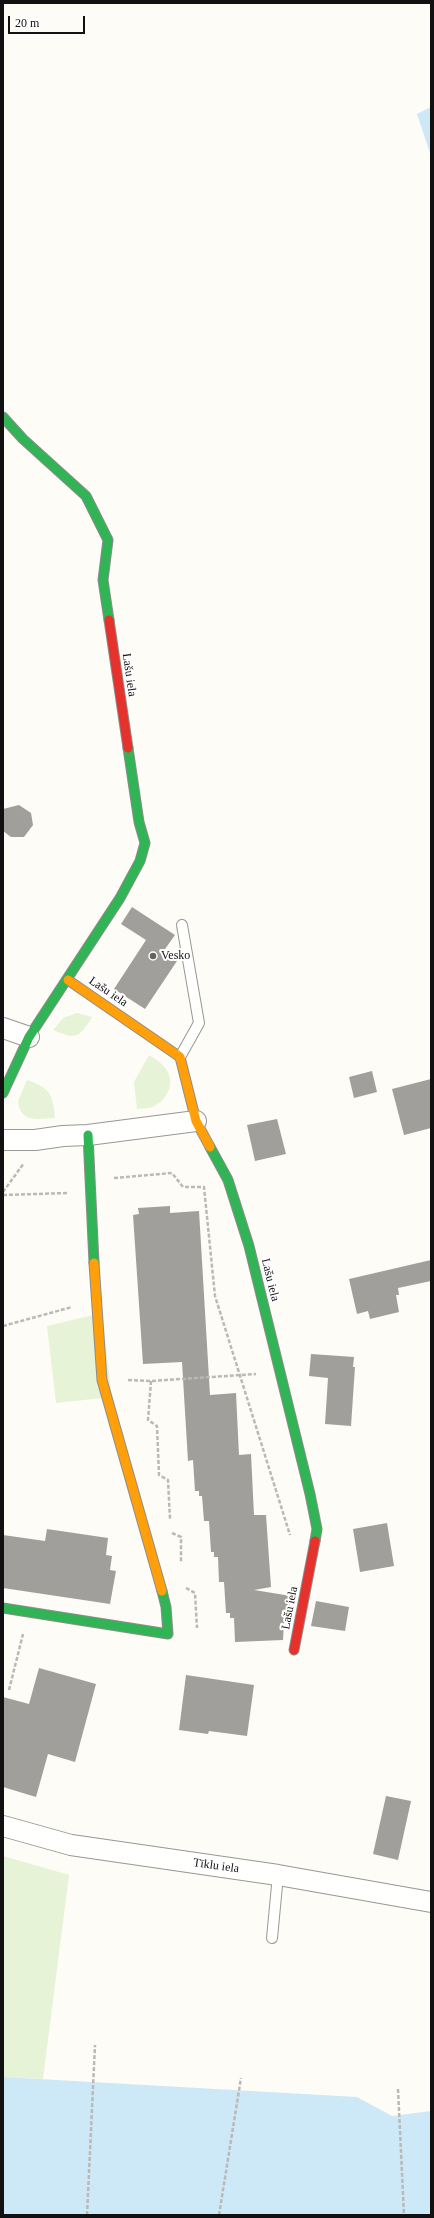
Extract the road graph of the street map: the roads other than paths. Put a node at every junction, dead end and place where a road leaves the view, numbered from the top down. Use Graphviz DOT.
graph roads {
  1 [pos="3,417"];
  2 [pos="182,925"];
  3 [pos="68,980"];
  4 [pos="3,1028"];
  5 [pos="29,1037"];
  6 [pos="180,1057"];
  7 [pos="3,1092"];
  8 [pos="196,1121"];
  9 [pos="88,1135"];
  10 [pos="3,1140"];
  11 [pos="3,1608"];
  12 [pos="294,1650"];
  13 [pos="3,1826"];
  14 [pos="278,1876"];
  15 [pos="431,1902"];
  16 [pos="272,1938"];
  1 -- 3 [label="street, Lašu iela"];
  2 -- 6 [label="lane"];
  3 -- 5 [label="street, Lašu iela"];
  3 -- 6 [label="street, Lašu iela"];
  4 -- 5 [label="street"];
  5 -- 7 [label="street, Lašu iela"];
  6 -- 8 [label="street, Lašu iela"];
  8 -- 9 [label="street"];
  8 -- 12 [label="street, Lašu iela"];
  9 -- 10 [label="street"];
  9 -- 11 [label="street"];
  13 -- 14 [label="street, Tīklu iela"];
  14 -- 15 [label="street, Tīklu iela"];
  14 -- 16 [label="lane"];
}
